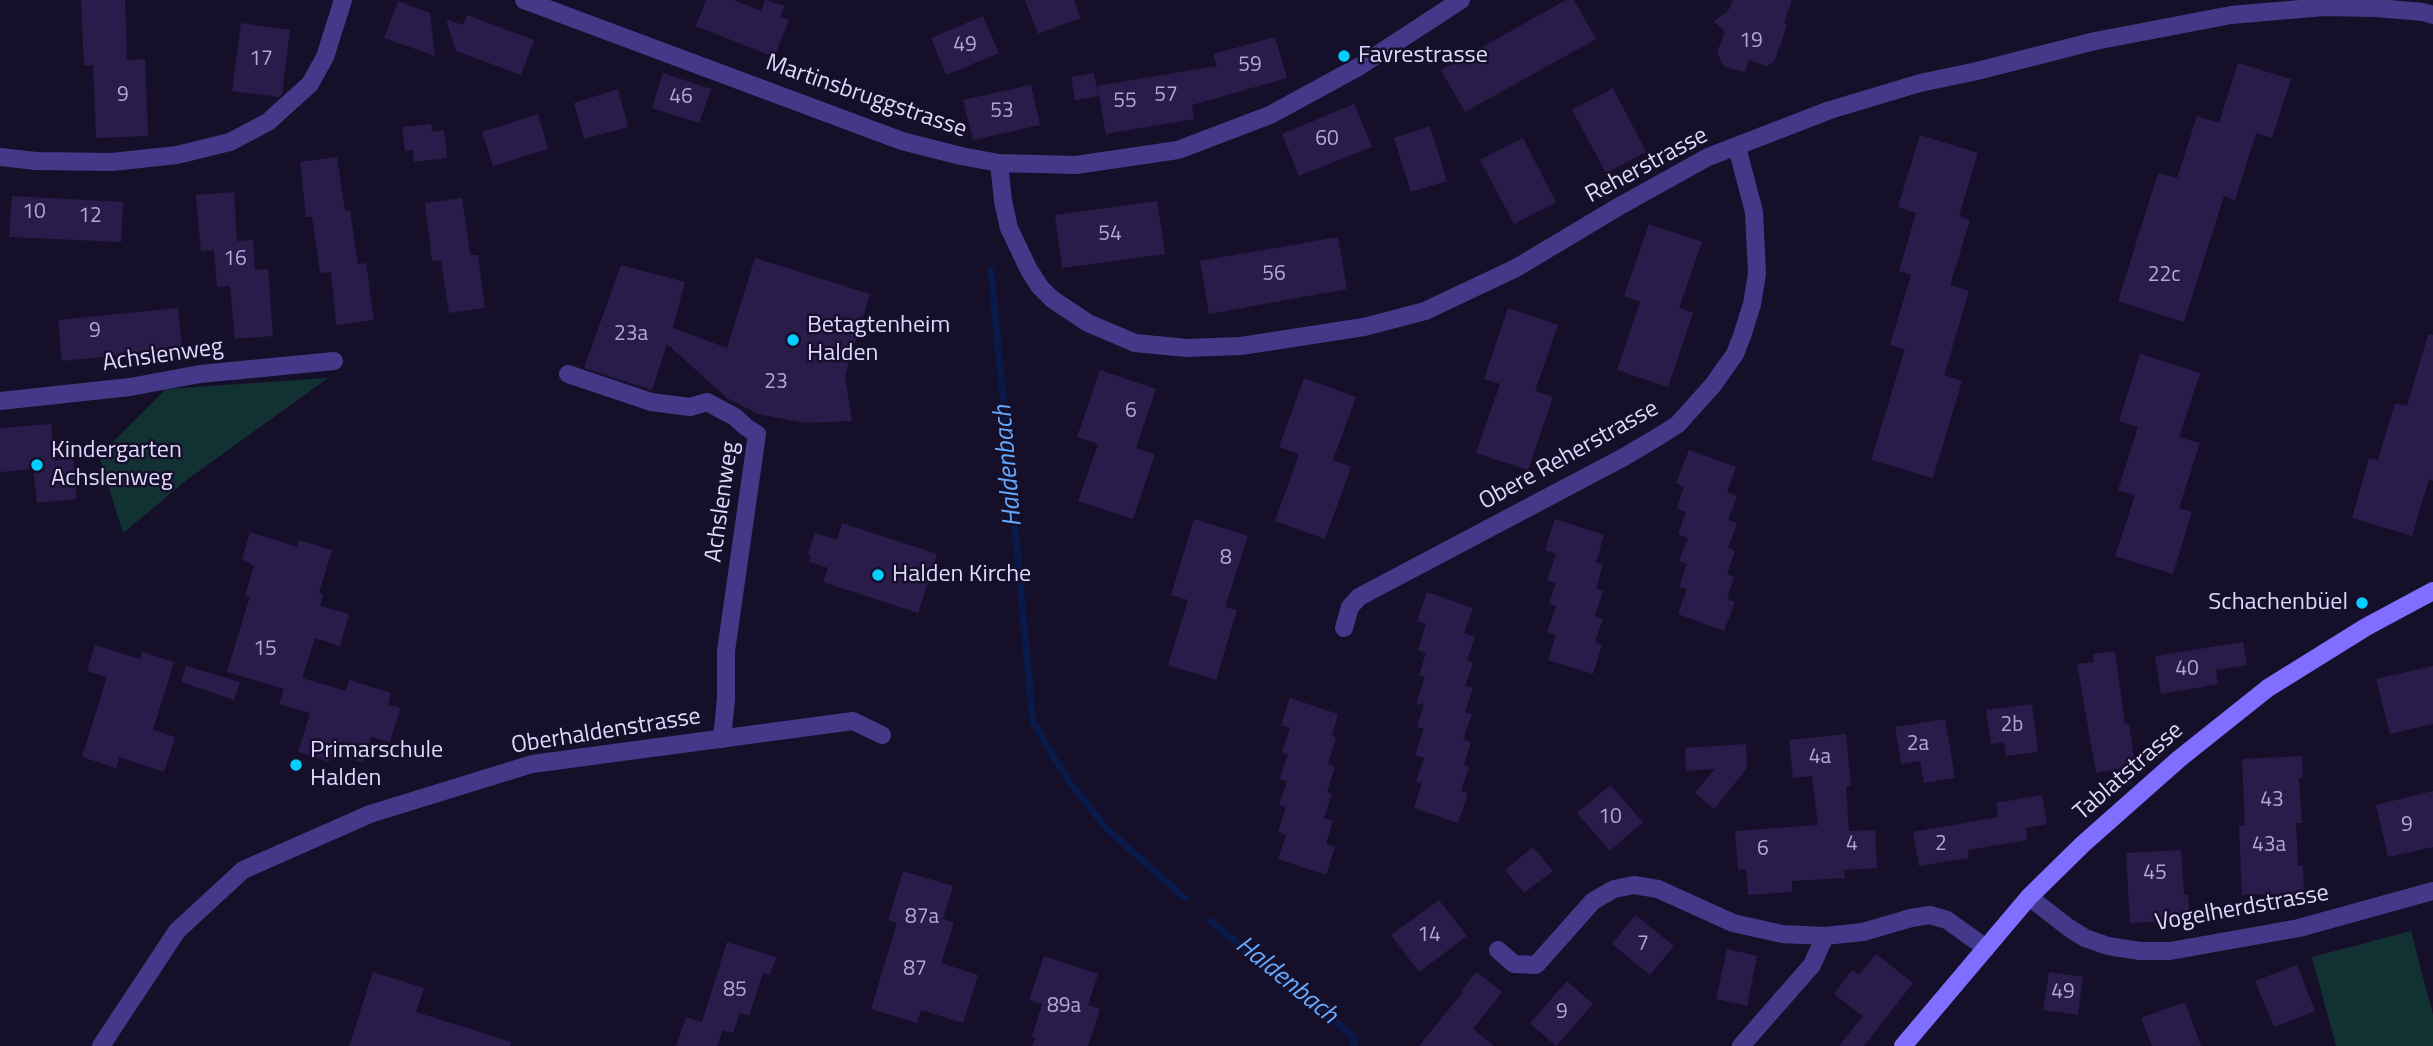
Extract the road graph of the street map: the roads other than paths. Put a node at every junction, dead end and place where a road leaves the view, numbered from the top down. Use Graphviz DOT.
graph roads {
  1 [pos="343,0"];
  2 [pos="524,0"];
  3 [pos="1461,0"];
  4 [pos="2433,15"];
  5 [pos="1737,147"];
  6 [pos="0,157"];
  7 [pos="999,163"];
  8 [pos="334,361"];
  9 [pos="568,374"];
  10 [pos="0,401"];
  11 [pos="2433,591"];
  12 [pos="1344,628"];
  13 [pos="882,735"];
  14 [pos="722,739"];
  15 [pos="2433,891"];
  16 [pos="2029,897"];
  17 [pos="1825,936"];
  18 [pos="1986,948"];
  19 [pos="1498,950"];
  20 [pos="101,1046"];
  21 [pos="1741,1046"];
  22 [pos="1903,1046"];
  1 -- 6 [label="street"];
  2 -- 7 [label="street, Martinsbruggstrasse"];
  3 -- 7 [label="street, Martinsbruggstrasse"];
  4 -- 5 [label="street, Reherstrasse"];
  5 -- 7 [label="street, Reherstrasse"];
  5 -- 12 [label="street, Obere Reherstrasse"];
  8 -- 10 [label="street, Achslenweg"];
  9 -- 14 [label="street, Achslenweg"];
  11 -- 16 [label="street, Tablatstrasse"];
  13 -- 14 [label="street, Oberhaldenstrasse"];
  14 -- 20 [label="street, Oberhaldenstrasse"];
  15 -- 16 [label="street, Vogelherdstrasse"];
  16 -- 18 [label="street, Tablatstrasse"];
  17 -- 18 [label="street"];
  17 -- 19 [label="street"];
  17 -- 21 [label="street"];
  18 -- 22 [label="street, Tablatstrasse"];
}
